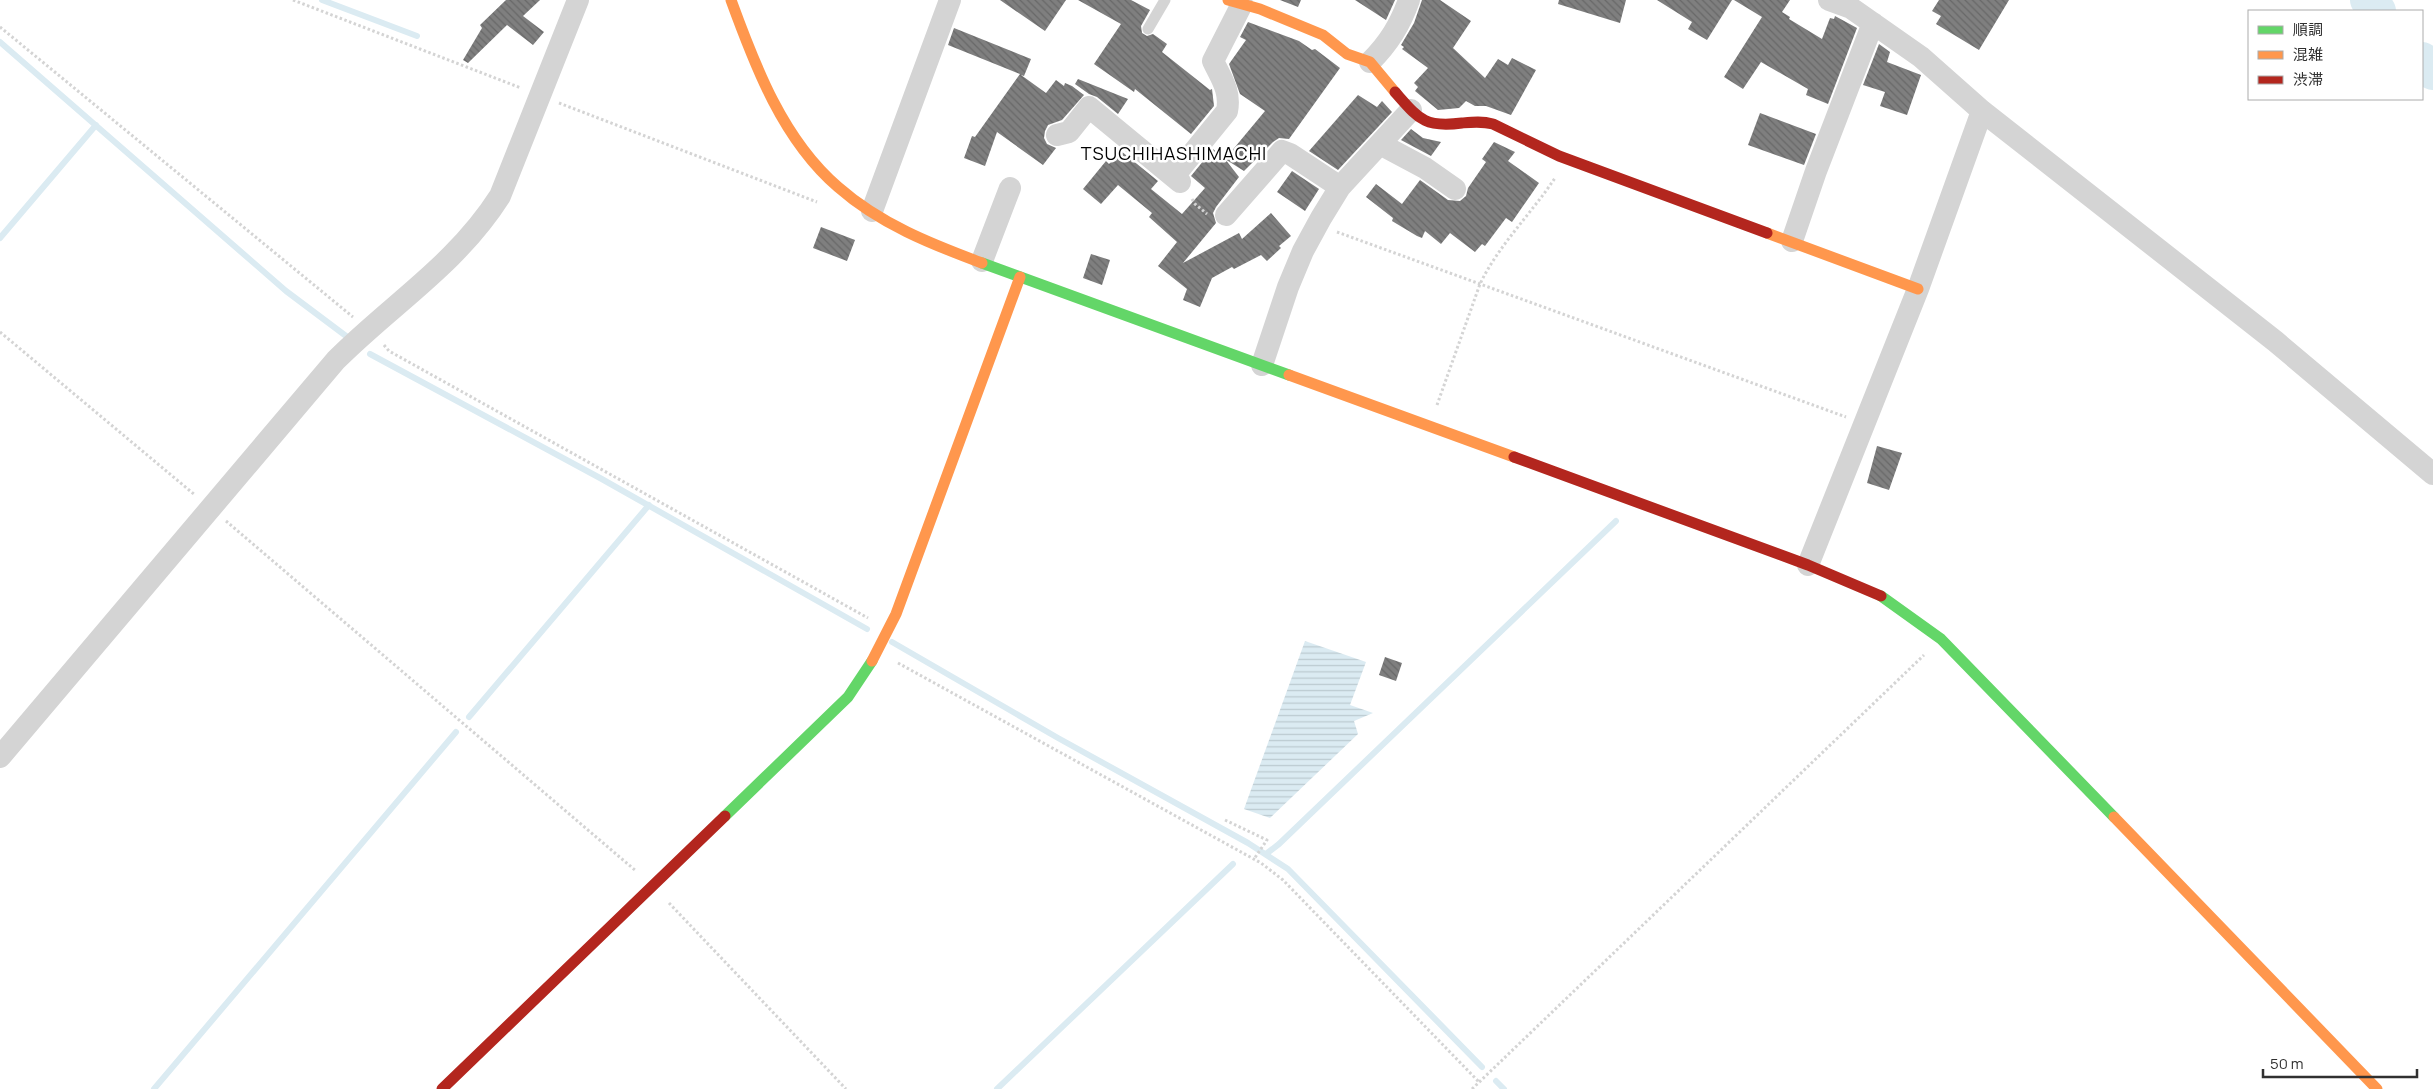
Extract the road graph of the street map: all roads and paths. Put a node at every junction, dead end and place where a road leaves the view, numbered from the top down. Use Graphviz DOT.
graph roads {
  1 [pos="293,0"];
  2 [pos="578,0"];
  3 [pos="731,0"];
  4 [pos="950,0"];
  5 [pos="1165,0"];
  6 [pos="1409,0"];
  7 [pos="1829,0"];
  8 [pos="1235,2"];
  9 [pos="1873,23"];
  10 [pos="0,27"];
  11 [pos="1148,29"];
  12 [pos="1370,62"];
  13 [pos="540,96"];
  14 [pos="1411,110"];
  15 [pos="1982,111"];
  16 [pos="1057,135"];
  17 [pos="1380,144"];
  18 [pos="1568,159"];
  19 [pos="1177,179"];
  20 [pos="1340,187"];
  21 [pos="1010,188"];
  22 [pos="1455,189"];
  23 [pos="863,205"];
  24 [pos="1226,215"];
  25 [pos="1318,225"];
  26 [pos="1792,241"];
  27 [pos="982,261"];
  28 [pos="1020,277"];
  29 [pos="1480,284"];
  30 [pos="1918,288"];
  31 [pos="368,328"];
  32 [pos="0,332"];
  33 [pos="1262,365"];
  34 [pos="1864,424"];
  35 [pos="1429,426"];
  36 [pos="2433,474"];
  37 [pos="210,508"];
  38 [pos="1808,565"];
  39 [pos="889,630"];
  40 [pos="1941,639"];
  41 [pos="878,652"];
  42 [pos="0,757"];
  43 [pos="1225,820"];
  44 [pos="1255,858"];
  45 [pos="653,886"];
  46 [pos="1480,1082"];
  47 [pos="442,1089"];
  48 [pos="846,1089"];
  49 [pos="1472,1089"];
  50 [pos="2377,1089"];
  1 -- 13 [label="path"];
  2 -- 13 [label="street"];
  3 -- 23 [label="street"];
  4 -- 23 [label="street"];
  5 -- 11 [label="lane"];
  6 -- 12 [label="street"];
  7 -- 9 [label="street"];
  8 -- 12 [label="street"];
  8 -- 19 [label="street"];
  9 -- 15 [label="street"];
  9 -- 26 [label="street"];
  10 -- 31 [label="path"];
  12 -- 14 [label="street"];
  13 -- 23 [label="path"];
  13 -- 31 [label="street"];
  14 -- 17 [label="street"];
  14 -- 18 [label="street"];
  15 -- 30 [label="street"];
  15 -- 36 [label="street"];
  16 -- 19 [label="street"];
  17 -- 20 [label="street"];
  17 -- 22 [label="street"];
  18 -- 26 [label="street"];
  18 -- 29 [label="path"];
  19 -- 24 [label="path"];
  20 -- 24 [label="street"];
  20 -- 25 [label="street"];
  21 -- 27 [label="street"];
  23 -- 27 [label="street"];
  25 -- 29 [label="path"];
  25 -- 33 [label="street"];
  26 -- 30 [label="street"];
  27 -- 28 [label="street"];
  28 -- 33 [label="street"];
  28 -- 39 [label="street"];
  29 -- 34 [label="path"];
  29 -- 35 [label="path"];
  30 -- 34 [label="street"];
  31 -- 37 [label="street"];
  31 -- 39 [label="path"];
  32 -- 37 [label="path"];
  33 -- 35 [label="street"];
  34 -- 38 [label="street"];
  35 -- 38 [label="street"];
  37 -- 42 [label="street"];
  37 -- 45 [label="path"];
  38 -- 40 [label="street"];
  39 -- 41 [label="street"];
  40 -- 46 [label="path"];
  40 -- 50 [label="street"];
  41 -- 44 [label="path"];
  41 -- 45 [label="street"];
  43 -- 44 [label="path"];
  44 -- 46 [label="path"];
  45 -- 47 [label="street"];
  45 -- 48 [label="path"];
  46 -- 49 [label="path"];
}
